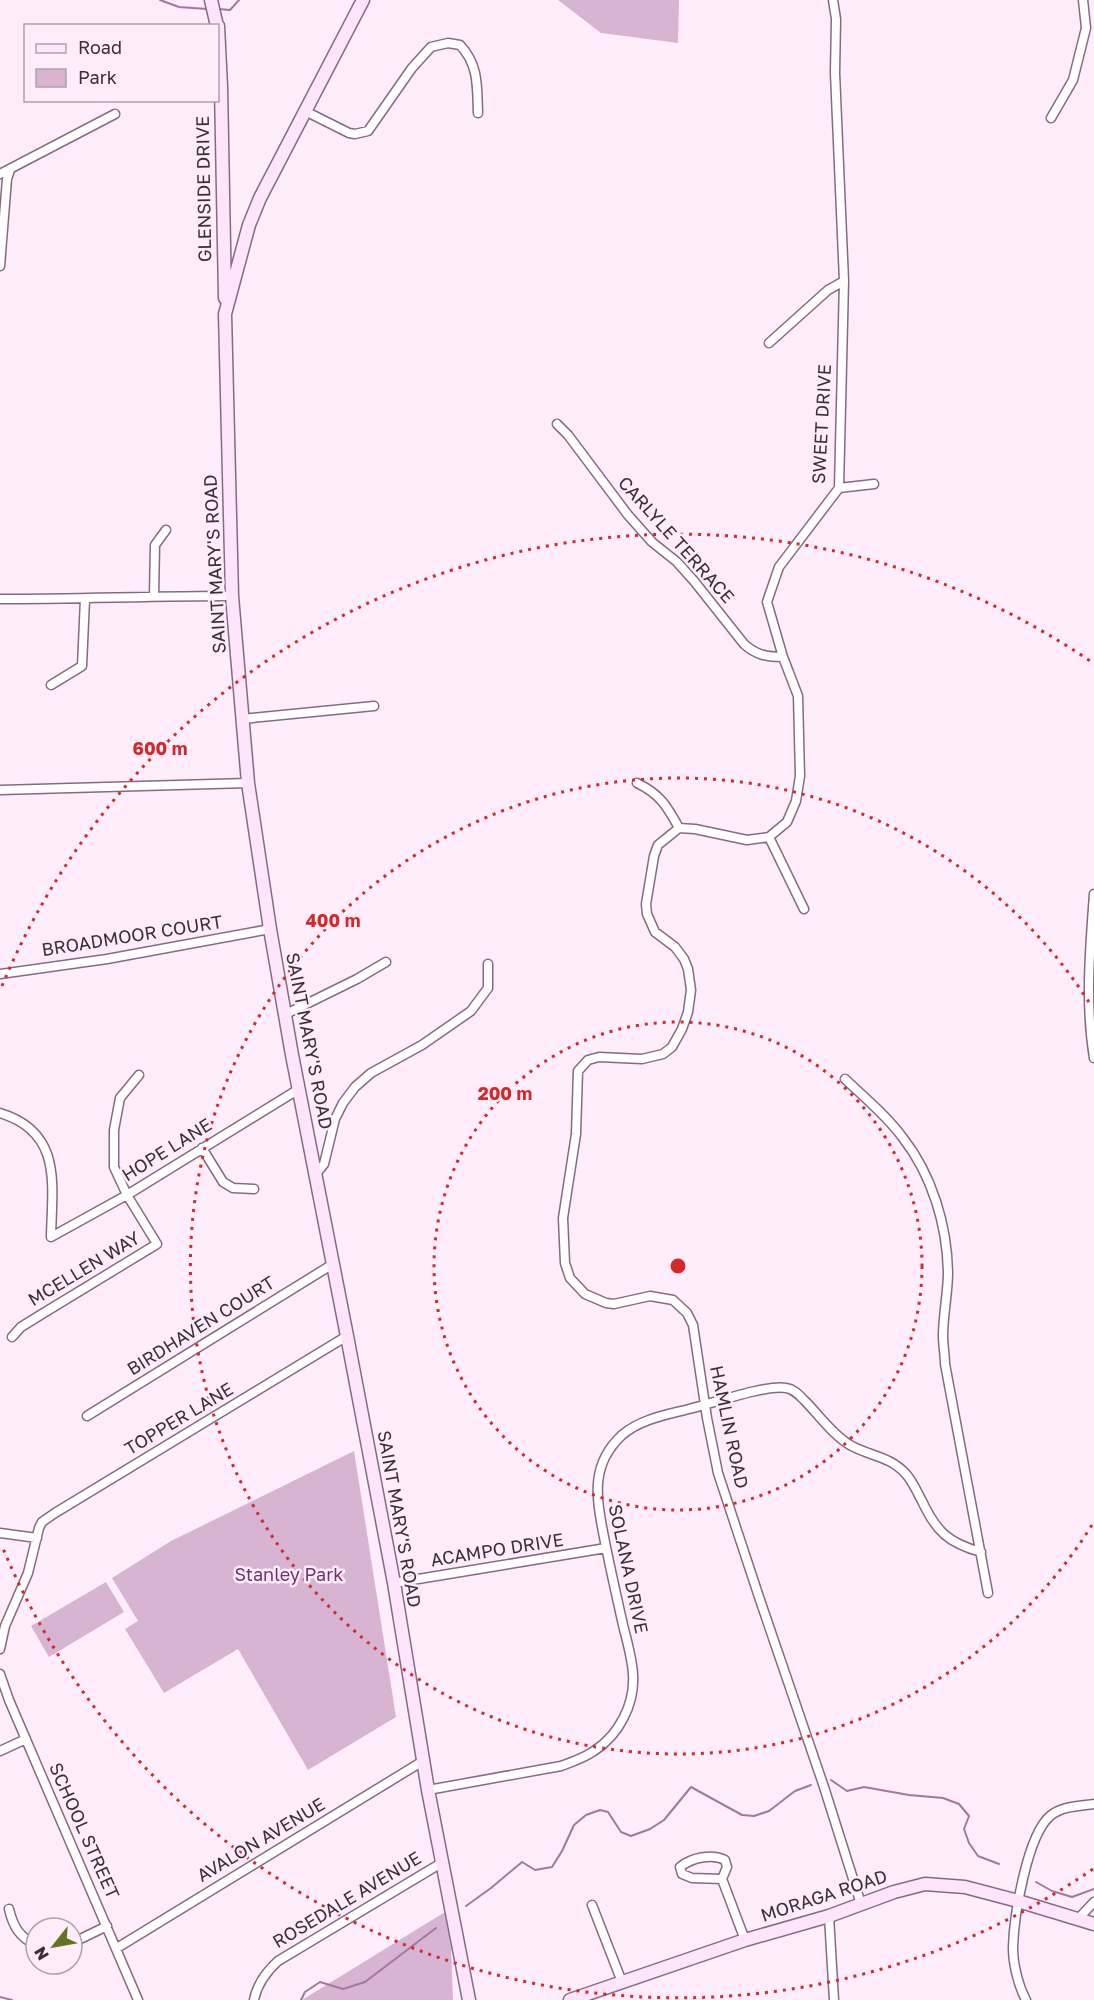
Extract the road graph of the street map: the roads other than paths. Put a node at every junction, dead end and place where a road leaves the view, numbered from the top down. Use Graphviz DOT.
graph roads {
  1 [pos="211,0"];
  2 [pos="363,0"];
  3 [pos="833,0"];
  4 [pos="1083,0"];
  5 [pos="217,24"];
  6 [pos="219,68"];
  7 [pos="305,111"];
  8 [pos="478,113"];
  9 [pos="115,114"];
  10 [pos="1051,118"];
  11 [pos="10,170"];
  12 [pos="0,174"];
  13 [pos="0,266"];
  14 [pos="844,281"];
  15 [pos="225,314"];
  16 [pos="769,342"];
  17 [pos="557,424"];
  18 [pos="874,484"];
  19 [pos="840,488"];
  20 [pos="166,530"];
  21 [pos="154,596"];
  22 [pos="232,596"];
  23 [pos="0,599"];
  24 [pos="85,599"];
  25 [pos="783,657"];
  26 [pos="51,685"];
  27 [pos="374,706"];
  28 [pos="242,719"];
  29 [pos="248,783"];
  30 [pos="637,783"];
  31 [pos="0,790"];
  32 [pos="679,828"];
  33 [pos="769,837"];
  34 [pos="1094,894"];
  35 [pos="804,909"];
  36 [pos="270,929"];
  37 [pos="386,962"];
  38 [pos="488,964"];
  39 [pos="0,974"];
  40 [pos="286,1014"];
  41 [pos="1094,1056"];
  42 [pos="139,1075"];
  43 [pos="845,1079"];
  44 [pos="299,1089"];
  45 [pos="0,1113"];
  46 [pos="202,1148"];
  47 [pos="316,1174"];
  48 [pos="254,1189"];
  49 [pos="127,1195"];
  50 [pos="333,1264"];
  51 [pos="347,1336"];
  52 [pos="12,1337"];
  53 [pos="705,1405"];
  54 [pos="87,1416"];
  55 [pos="0,1533"];
  56 [pos="37,1538"];
  57 [pos="606,1548"];
  58 [pos="981,1552"];
  59 [pos="393,1583"];
  60 [pos="988,1593"];
  61 [pos="0,1650"];
  62 [pos="0,1674"];
  63 [pos="26,1739"];
  64 [pos="0,1751"];
  65 [pos="423,1761"];
  66 [pos="428,1790"];
  67 [pos="1094,1804"];
  68 [pos="443,1862"];
  69 [pos="722,1879"];
  70 [pos="1018,1900"];
  71 [pos="1094,1902"];
  72 [pos="861,1904"];
  73 [pos="592,1905"];
  74 [pos="9,1909"];
  75 [pos="829,1916"];
  76 [pos="1078,1919"];
  77 [pos="1094,1924"];
  78 [pos="107,1926"];
  79 [pos="24,1937"];
  80 [pos="84,1937"];
  81 [pos="745,1940"];
  82 [pos="117,1948"];
  83 [pos="462,1960"];
  84 [pos="622,1982"];
  85 [pos="577,1999"];
  86 [pos="138,2000"];
  87 [pos="254,2000"];
  88 [pos="461,2000"];
  89 [pos="469,2000"];
  90 [pos="834,2000"];
  91 [pos="1026,2000"];
  1 -- 5 [label="street, GLENSIDE DRIVE"];
  2 -- 7 [label="street, SAINT MARY'S ROAD"];
  3 -- 14 [label="street, SWEET DRIVE"];
  4 -- 10 [label="street"];
  6 -- 15 [label="street, GLENSIDE DRIVE"];
  7 -- 8 [label="street"];
  7 -- 15 [label="street, SAINT MARY'S ROAD"];
  9 -- 11 [label="street"];
  11 -- 12 [label="street"];
  11 -- 13 [label="street"];
  14 -- 16 [label="street"];
  14 -- 19 [label="street, SWEET DRIVE"];
  15 -- 22 [label="street, SAINT MARY'S ROAD"];
  17 -- 25 [label="street, CARLYLE TERRACE"];
  18 -- 19 [label="street"];
  19 -- 25 [label="street, SWEET DRIVE"];
  20 -- 21 [label="street"];
  21 -- 22 [label="street"];
  21 -- 24 [label="street"];
  22 -- 28 [label="street, SAINT MARY'S ROAD"];
  23 -- 24 [label="street"];
  24 -- 26 [label="street"];
  25 -- 33 [label="street, SWEET DRIVE"];
  27 -- 28 [label="street"];
  28 -- 29 [label="street, SAINT MARY'S ROAD"];
  29 -- 31 [label="street"];
  29 -- 36 [label="street, SAINT MARY'S ROAD"];
  30 -- 32 [label="street"];
  32 -- 33 [label="street"];
  32 -- 53 [label="street, HAMLIN ROAD"];
  33 -- 35 [label="street"];
  34 -- 41 [label="street"];
  36 -- 39 [label="street, BROADMOOR COURT"];
  36 -- 40 [label="street, SAINT MARY'S ROAD"];
  37 -- 40 [label="street"];
  38 -- 47 [label="street"];
  40 -- 44 [label="street, SAINT MARY'S ROAD"];
  42 -- 49 [label="street"];
  43 -- 58 [label="street"];
  44 -- 46 [label="street, HOPE LANE"];
  44 -- 47 [label="street, SAINT MARY'S ROAD"];
  45 -- 49 [label="street, HOPE LANE"];
  46 -- 48 [label="street"];
  46 -- 49 [label="street, HOPE LANE"];
  47 -- 50 [label="street, SAINT MARY'S ROAD"];
  49 -- 52 [label="street, MCELLEN WAY"];
  50 -- 51 [label="street, SAINT MARY'S ROAD"];
  50 -- 54 [label="street, BIRDHAVEN COURT"];
  51 -- 56 [label="street, TOPPER LANE"];
  51 -- 59 [label="street, SAINT MARY'S ROAD"];
  53 -- 57 [label="street, SOLANA DRIVE"];
  53 -- 58 [label="street, SOLANA DRIVE"];
  53 -- 72 [label="street, HAMLIN ROAD"];
  55 -- 56 [label="street"];
  56 -- 61 [label="street"];
  57 -- 59 [label="street, ACAMPO DRIVE"];
  57 -- 66 [label="street, SOLANA DRIVE"];
  58 -- 60 [label="street"];
  59 -- 65 [label="street, SAINT MARY'S ROAD"];
  62 -- 63 [label="street, SCHOOL STREET"];
  63 -- 64 [label="street"];
  63 -- 78 [label="street, SCHOOL STREET"];
  65 -- 66 [label="street, SAINT MARY'S ROAD"];
  65 -- 82 [label="street, AVALON AVENUE"];
  66 -- 68 [label="street, SAINT MARY'S ROAD"];
  67 -- 70 [label="street"];
  68 -- 83 [label="street, SAINT MARY'S ROAD"];
  68 -- 87 [label="street, ROSEDALE AVENUE"];
  69 -- 69 [label="street"];
  69 -- 81 [label="street"];
  70 -- 72 [label="street, MORAGA ROAD"];
  70 -- 76 [label="street, MORAGA ROAD"];
  70 -- 91 [label="street"];
  71 -- 76 [label="street"];
  72 -- 75 [label="street, MORAGA ROAD"];
  73 -- 84 [label="street"];
  74 -- 79 [label="street"];
  75 -- 81 [label="street, MORAGA ROAD"];
  75 -- 90 [label="street"];
  76 -- 77 [label="street, MORAGA ROAD"];
  78 -- 80 [label="street"];
  78 -- 82 [label="street, SCHOOL STREET"];
  81 -- 84 [label="street, MORAGA ROAD"];
  82 -- 86 [label="street, SCHOOL STREET"];
  83 -- 88 [label="street"];
  83 -- 89 [label="street, SAINT MARY'S ROAD"];
  84 -- 85 [label="street, MORAGA ROAD"];
}
